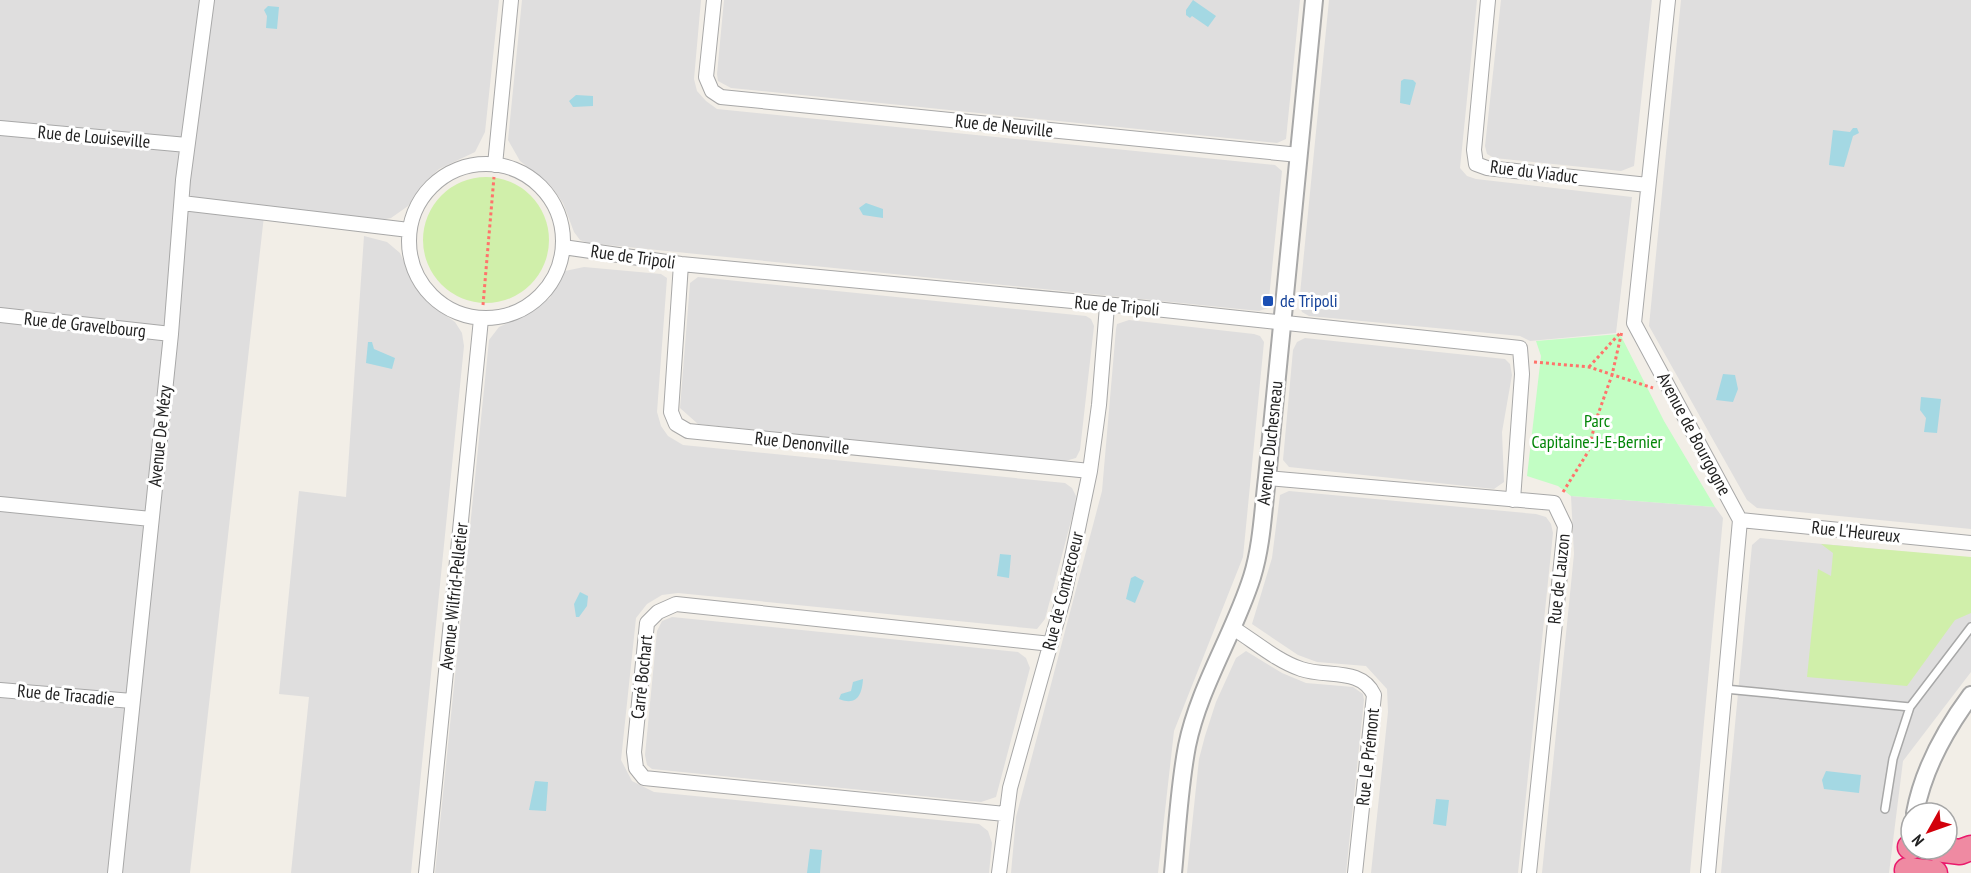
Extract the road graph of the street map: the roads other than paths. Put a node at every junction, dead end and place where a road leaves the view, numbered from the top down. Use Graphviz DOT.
graph roads {
  1 [pos="207,0"];
  2 [pos="511,0"];
  3 [pos="714,0"];
  4 [pos="1314,0"];
  5 [pos="1488,0"];
  6 [pos="1668,0"];
  7 [pos="0,128"];
  8 [pos="188,146"];
  9 [pos="1299,155"];
  10 [pos="495,165"];
  11 [pos="1648,185"];
  12 [pos="182,203"];
  13 [pos="409,230"];
  14 [pos="563,247"];
  15 [pos="681,264"];
  16 [pos="1107,306"];
  17 [pos="0,315"];
  18 [pos="482,319"];
  19 [pos="1282,324"];
  20 [pos="171,334"];
  21 [pos="1090,471"];
  22 [pos="1267,478"];
  23 [pos="1513,500"];
  24 [pos="0,504"];
  25 [pos="151,519"];
  26 [pos="1740,520"];
  27 [pos="1971,543"];
  28 [pos="1971,627"];
  29 [pos="1233,628"];
  30 [pos="1051,644"];
  31 [pos="1725,689"];
  32 [pos="0,690"];
  33 [pos="1971,695"];
  34 [pos="132,701"];
  35 [pos="1910,706"];
  36 [pos="1917,801"];
  37 [pos="1885,808"];
  38 [pos="1005,814"];
  39 [pos="1918,861"];
  40 [pos="115,873"];
  41 [pos="426,873"];
  42 [pos="999,873"];
  43 [pos="1173,873"];
  44 [pos="1355,873"];
  45 [pos="1529,873"];
  46 [pos="1708,873"];
  47 [pos="1935,873"];
  1 -- 8 [label="street, Avenue De Mézy"];
  2 -- 10 [label="street"];
  3 -- 9 [label="street, Rue de Neuville"];
  4 -- 9 [label="street, Avenue Duchesneau"];
  5 -- 11 [label="street, Rue du Viaduc"];
  6 -- 11 [label="street"];
  7 -- 8 [label="street, Rue de Louiseville"];
  8 -- 12 [label="street, Avenue De Mézy"];
  9 -- 19 [label="street, Avenue Duchesneau"];
  10 -- 13 [label="street"];
  10 -- 14 [label="street"];
  11 -- 26 [label="street, Avenue de Bourgogne"];
  12 -- 13 [label="street"];
  12 -- 20 [label="street, Avenue De Mézy"];
  13 -- 18 [label="street"];
  14 -- 15 [label="street, Rue de Tripoli"];
  14 -- 18 [label="street"];
  15 -- 16 [label="street, Rue de Tripoli"];
  15 -- 21 [label="street, Rue Denonville"];
  16 -- 19 [label="street, Rue de Tripoli"];
  16 -- 21 [label="street, Rue de Contrecoeur"];
  17 -- 20 [label="street, Rue de Gravelbourg"];
  18 -- 41 [label="street, Avenue Wilfrid-Pelletier"];
  19 -- 22 [label="street, Avenue Duchesneau"];
  19 -- 23 [label="street, Rue de Tripoli"];
  20 -- 25 [label="street, Avenue De Mézy"];
  21 -- 30 [label="street, Rue de Contrecoeur"];
  22 -- 23 [label="street"];
  22 -- 29 [label="street, Avenue Duchesneau"];
  23 -- 45 [label="street, Rue de Lauzon"];
  24 -- 25 [label="street"];
  25 -- 34 [label="street, Avenue De Mézy"];
  26 -- 27 [label="street, Rue L'Heureux"];
  26 -- 31 [label="street"];
  28 -- 35 [label="lane"];
  29 -- 43 [label="street, Avenue Duchesneau"];
  29 -- 44 [label="street, Rue Le Prémont"];
  30 -- 38 [label="street, Rue de Contrecoeur"];
  30 -- 38 [label="street, Carré Bochart"];
  31 -- 35 [label="lane"];
  31 -- 46 [label="street"];
  32 -- 34 [label="street, Rue de Tracadie"];
  33 -- 36 [label="street"];
  34 -- 40 [label="street, Avenue De Mézy"];
  35 -- 37 [label="lane"];
  38 -- 42 [label="street, Rue de Contrecoeur"];
  39 -- 47 [label="highway"];
}
